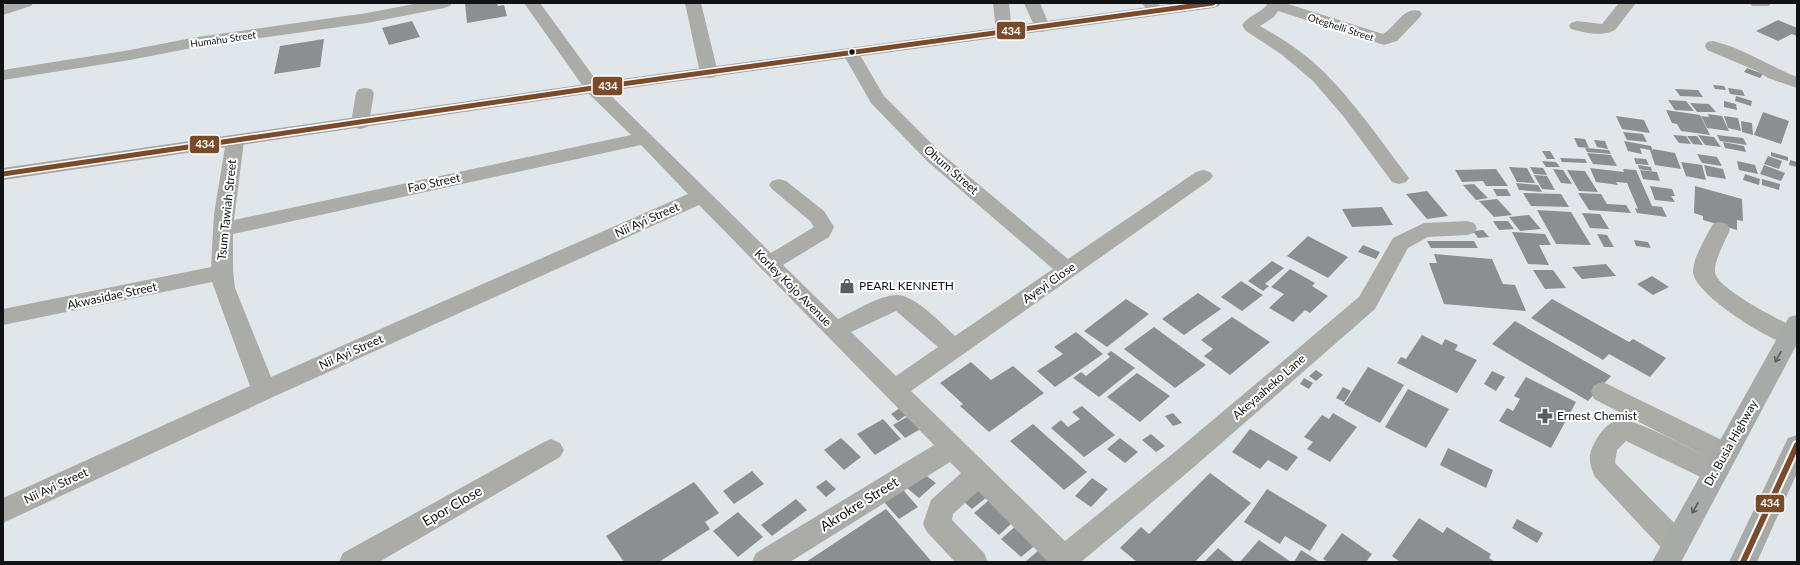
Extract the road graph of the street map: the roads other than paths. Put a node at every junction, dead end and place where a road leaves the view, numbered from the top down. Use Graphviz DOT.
graph roads {
  1 [pos="25,3"];
  2 [pos="444,3"];
  3 [pos="532,3"];
  4 [pos="693,3"];
  5 [pos="1000,3"];
  6 [pos="1032,3"];
  7 [pos="1048,3"];
  8 [pos="1204,3"];
  9 [pos="1628,3"];
  10 [pos="1758,3"];
  11 [pos="1763,3"];
  12 [pos="1275,4"];
  13 [pos="1152,7"];
  14 [pos="3,10"];
  15 [pos="1414,14"];
  16 [pos="1049,26"];
  17 [pos="1577,26"];
  18 [pos="1004,32"];
  19 [pos="1713,46"];
  20 [pos="851,54"];
  21 [pos="708,73"];
  22 [pos="3,75"];
  23 [pos="1797,83"];
  24 [pos="593,88"];
  25 [pos="365,93"];
  26 [pos="360,122"];
  27 [pos="645,138"];
  28 [pos="235,141"];
  29 [pos="3,174"];
  30 [pos="1203,176"];
  31 [pos="1399,178"];
  32 [pos="779,185"];
  33 [pos="701,196"];
  34 [pos="1466,228"];
  35 [pos="223,229"];
  36 [pos="1720,229"];
  37 [pos="768,264"];
  38 [pos="1068,270"];
  39 [pos="221,273"];
  40 [pos="3,318"];
  41 [pos="835,330"];
  42 [pos="1793,330"];
  43 [pos="954,348"];
  44 [pos="264,390"];
  45 [pos="894,390"];
  46 [pos="1603,392"];
  47 [pos="1797,445"];
  48 [pos="952,447"];
  49 [pos="551,450"];
  50 [pos="1720,463"];
  51 [pos="979,474"];
  52 [pos="3,511"];
  53 [pos="1671,553"];
  54 [pos="1065,560"];
  55 [pos="353,562"];
  56 [pos="766,562"];
  57 [pos="974,562"];
  58 [pos="1743,562"];
  1 -- 14 [label="street"];
  2 -- 22 [label="street, Humahu Street"];
  3 -- 24 [label="street, Korley Kojo Avenue"];
  4 -- 21 [label="street"];
  5 -- 18 [label="street"];
  6 -- 16 [label="street"];
  7 -- 16 [label="street"];
  8 -- 13 [label="main road"];
  9 -- 17 [label="street"];
  10 -- 11 [label="street"];
  12 -- 15 [label="street, Oteghelli Street"];
  12 -- 31 [label="street"];
  13 -- 16 [label="main road"];
  16 -- 18 [label="main road"];
  18 -- 20 [label="main road"];
  19 -- 23 [label="street"];
  20 -- 21 [label="main road"];
  20 -- 38 [label="street, Ohum Street"];
  21 -- 24 [label="main road"];
  24 -- 26 [label="main road"];
  24 -- 27 [label="street, Korley Kojo Avenue"];
  25 -- 26 [label="street"];
  26 -- 28 [label="main road"];
  27 -- 33 [label="street, Korley Kojo Avenue"];
  27 -- 35 [label="street, Fao Street"];
  28 -- 29 [label="main road"];
  28 -- 35 [label="street, Tsum Tawiah Street"];
  30 -- 38 [label="street, Ayeyi Close"];
  32 -- 37 [label="street"];
  33 -- 37 [label="street, Korley Kojo Avenue"];
  33 -- 44 [label="street, Nii Ayi Street"];
  34 -- 54 [label="street, Akeyaaheko Lane"];
  35 -- 39 [label="street, Tsum Tawiah Street"];
  36 -- 42 [label="street"];
  37 -- 41 [label="street, Korley Kojo Avenue"];
  38 -- 43 [label="street, Ayeyi Close"];
  39 -- 40 [label="street, Akwasidae Street"];
  39 -- 44 [label="street, Tsum Tawiah Street"];
  41 -- 43 [label="street"];
  41 -- 45 [label="street, Korley Kojo Avenue"];
  42 -- 50 [label="highway, Dr. Busia Highway, one-way"];
  43 -- 45 [label="street, Ayeyi Close"];
  44 -- 52 [label="street, Nii Ayi Street"];
  45 -- 48 [label="street, Korley Kojo Avenue"];
  46 -- 50 [label="street"];
  47 -- 58 [label="highway"];
  48 -- 51 [label="street, Korley Kojo Avenue"];
  48 -- 56 [label="street, Akrokre Street"];
  49 -- 55 [label="street, Epor Close"];
  50 -- 53 [label="highway, Dr. Busia Highway, one-way"];
  50 -- 53 [label="street"];
  51 -- 54 [label="street, Korley Kojo Avenue"];
  51 -- 57 [label="street"];
}
